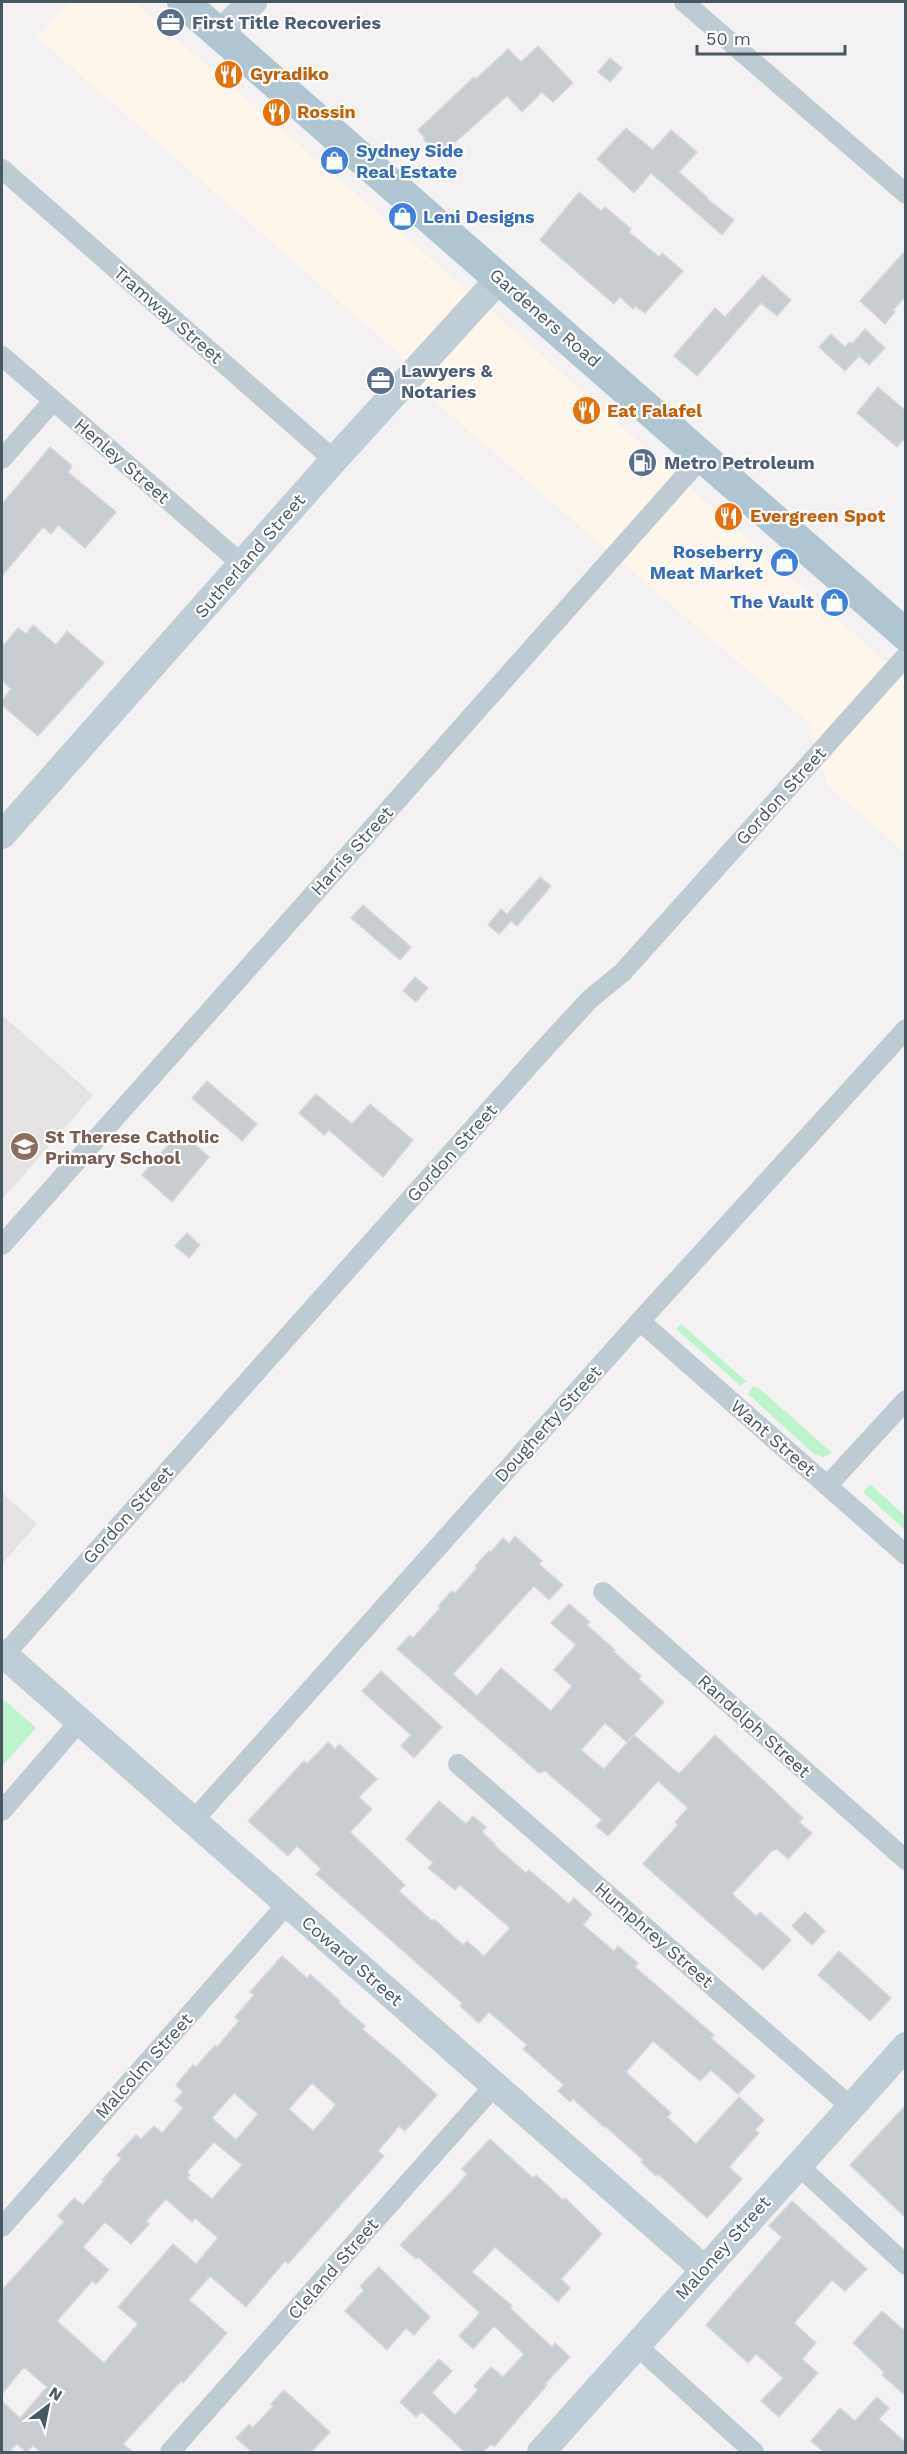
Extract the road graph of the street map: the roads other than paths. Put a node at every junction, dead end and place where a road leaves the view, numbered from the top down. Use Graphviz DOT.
graph roads {
  1 [pos="183,2"];
  2 [pos="253,2"];
  3 [pos="684,2"];
  4 [pos="219,33"];
  5 [pos="2,169"];
  6 [pos="906,194"];
  7 [pos="500,278"];
  8 [pos="2,356"];
  9 [pos="53,401"];
  10 [pos="702,457"];
  11 [pos="2,459"];
  12 [pos="334,460"];
  13 [pos="243,565"];
  14 [pos="906,635"];
  15 [pos="906,656"];
  16 [pos="2,835"];
  17 [pos="906,1029"];
  18 [pos="2,1245"];
  19 [pos="640,1321"];
  20 [pos="906,1400"];
  21 [pos="827,1486"];
  22 [pos="906,1555"];
  23 [pos="603,1592"];
  24 [pos="3,1654"];
  25 [pos="79,1722"];
  26 [pos="458,1764"];
  27 [pos="2,1811"];
  28 [pos="192,1822"];
  29 [pos="906,1860"];
  30 [pos="287,1904"];
  31 [pos="906,2046"];
  32 [pos="495,2085"];
  33 [pos="851,2107"];
  34 [pos="798,2165"];
  35 [pos="2,2227"];
  36 [pos="906,2265"];
  37 [pos="704,2269"];
  38 [pos="636,2345"];
  39 [pos="170,2452"];
  40 [pos="541,2452"];
  41 [pos="754,2452"];
  1 -- 4 [label="main road, Gardeners Road"];
  2 -- 4 [label="street"];
  3 -- 6 [label="street"];
  4 -- 7 [label="main road, Gardeners Road"];
  5 -- 12 [label="street, Tramway Street"];
  7 -- 10 [label="main road, Gardeners Road"];
  7 -- 12 [label="street, Sutherland Street"];
  8 -- 9 [label="street, Henley Street"];
  9 -- 11 [label="street"];
  9 -- 13 [label="street, Henley Street"];
  10 -- 14 [label="main road, Gardeners Road"];
  10 -- 18 [label="street, Harris Street"];
  12 -- 13 [label="street, Sutherland Street"];
  13 -- 16 [label="street, Sutherland Street"];
  15 -- 24 [label="street, Gordon Street"];
  17 -- 19 [label="street, Dougherty Street"];
  19 -- 21 [label="street, Want Street"];
  19 -- 28 [label="street, Dougherty Street"];
  20 -- 21 [label="street"];
  21 -- 22 [label="street, Want Street"];
  23 -- 29 [label="street, Randolph Street"];
  24 -- 25 [label="street, Coward Street"];
  25 -- 27 [label="street"];
  25 -- 28 [label="street, Coward Street"];
  26 -- 33 [label="street, Humphrey Street"];
  28 -- 30 [label="street, Coward Street"];
  30 -- 32 [label="street, Coward Street"];
  30 -- 35 [label="street, Malcolm Street"];
  31 -- 33 [label="street, Maloney Street"];
  32 -- 37 [label="street, Coward Street"];
  32 -- 39 [label="street, Cleland Street"];
  33 -- 34 [label="street, Maloney Street"];
  34 -- 36 [label="street"];
  34 -- 37 [label="street, Maloney Street"];
  37 -- 38 [label="street, Maloney Street"];
  38 -- 40 [label="street, Maloney Street"];
  38 -- 41 [label="street"];
}
